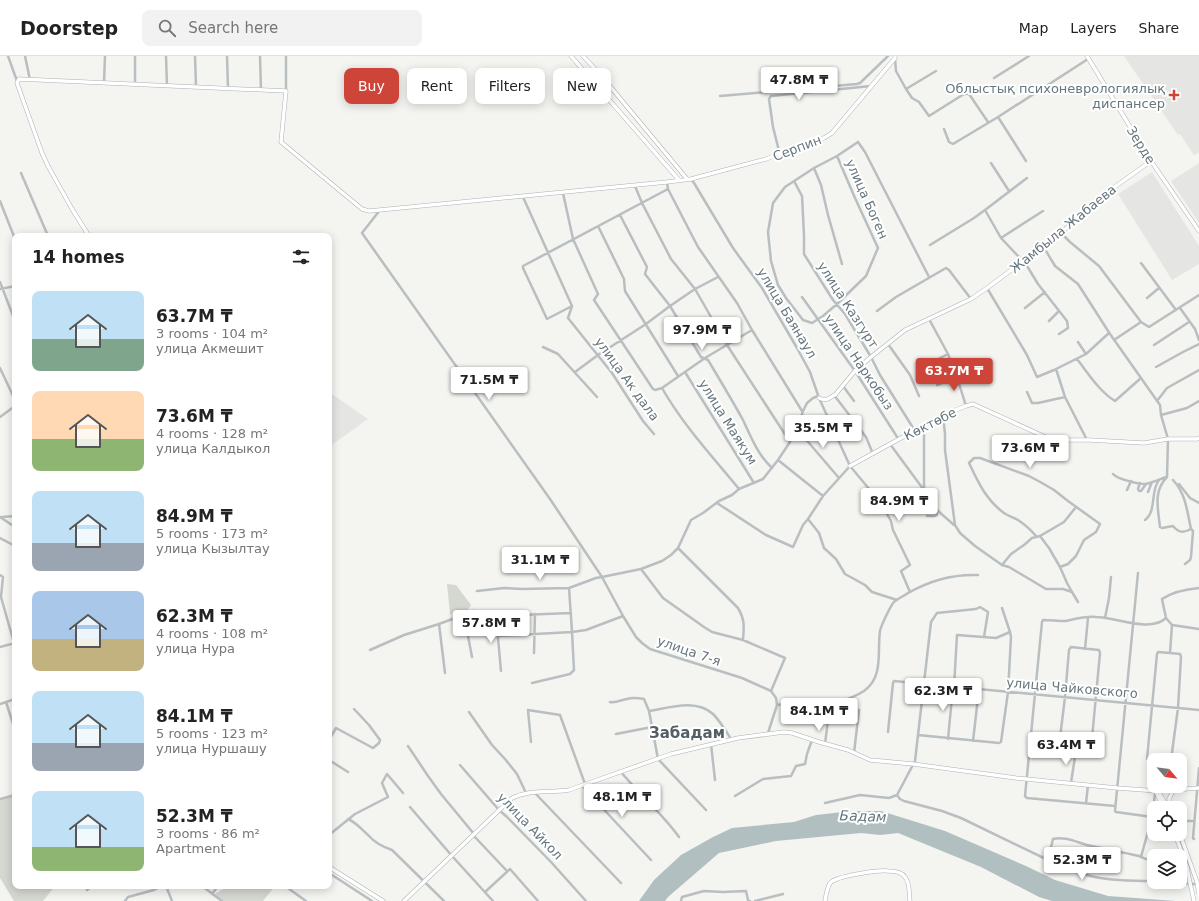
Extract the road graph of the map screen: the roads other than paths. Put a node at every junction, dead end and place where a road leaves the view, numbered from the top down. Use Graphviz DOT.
graph roads {
  1 [pos="8,56"];
  2 [pos="25,56"];
  3 [pos="105,56"];
  4 [pos="135,56"];
  5 [pos="166,56"];
  6 [pos="195,56"];
  7 [pos="227,56"];
  8 [pos="260,56"];
  9 [pos="286,56"];
  10 [pos="571,56"];
  11 [pos="583,56"];
  12 [pos="888,56"];
  13 [pos="1029,56"];
  14 [pos="895,57"];
  15 [pos="1088,57"];
  16 [pos="936,71"];
  17 [pos="994,78"];
  18 [pos="30,80"];
  19 [pos="17,81"];
  20 [pos="104,83"];
  21 [pos="135,84"];
  22 [pos="167,86"];
  23 [pos="872,86"];
  24 [pos="196,87"];
  25 [pos="228,88"];
  26 [pos="906,89"];
  27 [pos="261,90"];
  28 [pos="286,91"];
  29 [pos="720,96"];
  30 [pos="998,117"];
  31 [pos="988,122"];
  32 [pos="944,129"];
  33 [pos="780,155"];
  34 [pos="838,156"];
  35 [pos="1026,161"];
  36 [pos="1151,161"];
  37 [pos="991,163"];
  38 [pos="814,168"];
  39 [pos="21,173"];
  40 [pos="1027,178"];
  41 [pos="689,179"];
  42 [pos="680,180"];
  43 [pos="794,181"];
  44 [pos="667,182"];
  45 [pos="635,186"];
  46 [pos="668,189"];
  47 [pos="1009,191"];
  48 [pos="563,193"];
  49 [pos="523,197"];
  50 [pos="0,201"];
  51 [pos="642,203"];
  52 [pos="380,210"];
  53 [pos="984,210"];
  54 [pos="1043,211"];
  55 [pos="620,215"];
  56 [pos="598,226"];
  57 [pos="1199,231"];
  58 [pos="13,233"];
  59 [pos="47,233"];
  60 [pos="87,233"];
  61 [pos="1061,233"];
  62 [pos="1001,238"];
  63 [pos="573,239"];
  64 [pos="930,244"];
  65 [pos="1043,246"];
  66 [pos="548,252"];
  67 [pos="1024,261"];
  68 [pos="1141,263"];
  69 [pos="842,264"];
  70 [pos="718,276"];
  71 [pos="929,277"];
  72 [pos="0,282"];
  73 [pos="12,287"];
  74 [pos="988,288"];
  75 [pos="1159,288"];
  76 [pos="1,289"];
  77 [pos="695,289"];
  78 [pos="1045,292"];
  79 [pos="1199,295"];
  80 [pos="802,297"];
  81 [pos="1147,298"];
  82 [pos="971,299"];
  83 [pos="837,304"];
  84 [pos="572,306"];
  85 [pos="670,306"];
  86 [pos="1025,308"];
  87 [pos="1180,308"];
  88 [pos="1176,310"];
  89 [pos="877,311"];
  90 [pos="1059,311"];
  91 [pos="12,314"];
  92 [pos="817,318"];
  93 [pos="928,318"];
  94 [pos="1049,321"];
  95 [pos="1142,322"];
  96 [pos="1190,322"];
  97 [pos="646,324"];
  98 [pos="752,330"];
  99 [pos="1110,333"];
  100 [pos="1059,334"];
  101 [pos="1114,340"];
  102 [pos="1199,340"];
  103 [pos="620,341"];
  104 [pos="1078,342"];
  105 [pos="888,344"];
  106 [pos="1199,344"];
  107 [pos="727,345"];
  108 [pos="1154,345"];
  109 [pos="543,347"];
  110 [pos="948,354"];
  111 [pos="1086,354"];
  112 [pos="598,355"];
  113 [pos="871,357"];
  114 [pos="705,358"];
  115 [pos="938,359"];
  116 [pos="1077,359"];
  117 [pos="1156,367"];
  118 [pos="0,368"];
  119 [pos="1056,369"];
  120 [pos="1199,370"];
  121 [pos="855,371"];
  122 [pos="575,372"];
  123 [pos="685,372"];
  124 [pos="678,376"];
  125 [pos="957,377"];
  126 [pos="1141,378"];
  127 [pos="937,385"];
  128 [pos="843,386"];
  129 [pos="662,388"];
  130 [pos="1027,392"];
  131 [pos="12,394"];
  132 [pos="834,394"];
  133 [pos="919,396"];
  134 [pos="597,397"];
  135 [pos="819,397"];
  136 [pos="1065,397"];
  137 [pos="854,401"];
  138 [pos="1157,401"];
  139 [pos="1199,401"];
  140 [pos="966,406"];
  141 [pos="12,408"];
  142 [pos="803,411"];
  143 [pos="943,415"];
  144 [pos="1162,415"];
  145 [pos="0,417"];
  146 [pos="924,426"];
  147 [pos="796,429"];
  148 [pos="915,431"];
  149 [pos="654,434"];
  150 [pos="1199,438"];
  151 [pos="899,440"];
  152 [pos="1087,440"];
  153 [pos="1168,440"];
  154 [pos="790,442"];
  155 [pos="890,444"];
  156 [pos="873,454"];
  157 [pos="778,460"];
  158 [pos="850,466"];
  159 [pos="772,468"];
  160 [pos="1113,474"];
  161 [pos="1167,477"];
  162 [pos="839,478"];
  163 [pos="1159,480"];
  164 [pos="1173,480"];
  165 [pos="1131,481"];
  166 [pos="1152,482"];
  167 [pos="754,483"];
  168 [pos="1140,483"];
  169 [pos="1146,484"];
  170 [pos="1179,484"];
  171 [pos="739,489"];
  172 [pos="924,490"];
  173 [pos="1127,490"];
  174 [pos="1148,492"];
  175 [pos="903,495"];
  176 [pos="823,496"];
  177 [pos="717,503"];
  178 [pos="1199,504"];
  179 [pos="1076,507"];
  180 [pos="937,510"];
  181 [pos="12,516"];
  182 [pos="927,516"];
  183 [pos="0,517"];
  184 [pos="808,519"];
  185 [pos="1145,520"];
  186 [pos="12,525"];
  187 [pos="955,525"];
  188 [pos="1191,529"];
  189 [pos="1036,536"];
  190 [pos="1040,536"];
  191 [pos="0,538"];
  192 [pos="12,544"];
  193 [pos="678,548"];
  194 [pos="1185,564"];
  195 [pos="1002,565"];
  196 [pos="1060,567"];
  197 [pos="641,569"];
  198 [pos="1138,572"];
  199 [pos="0,575"];
  200 [pos="978,575"];
  201 [pos="602,577"];
  202 [pos="1111,577"];
  203 [pos="1067,583"];
  204 [pos="569,588"];
  205 [pos="1199,588"];
  206 [pos="1063,589"];
  207 [pos="477,591"];
  208 [pos="910,592"];
  209 [pos="1072,592"];
  210 [pos="897,600"];
  211 [pos="1078,602"];
  212 [pos="1002,608"];
  213 [pos="571,613"];
  214 [pos="535,614"];
  215 [pos="464,615"];
  216 [pos="496,616"];
  217 [pos="623,616"];
  218 [pos="1088,618"];
  219 [pos="1105,618"];
  220 [pos="1166,618"];
  221 [pos="1133,623"];
  222 [pos="439,624"];
  223 [pos="1172,625"];
  224 [pos="1199,629"];
  225 [pos="572,632"];
  226 [pos="1010,632"];
  227 [pos="534,634"];
  228 [pos="12,636"];
  229 [pos="498,636"];
  230 [pos="984,637"];
  231 [pos="743,640"];
  232 [pos="12,644"];
  233 [pos="0,647"];
  234 [pos="1085,649"];
  235 [pos="370,650"];
  236 [pos="534,653"];
  237 [pos="1170,653"];
  238 [pos="472,657"];
  239 [pos="501,671"];
  240 [pos="445,673"];
  241 [pos="532,683"];
  242 [pos="923,684"];
  243 [pos="953,687"];
  244 [pos="979,689"];
  245 [pos="771,691"];
  246 [pos="1008,692"];
  247 [pos="1035,695"];
  248 [pos="1065,698"];
  249 [pos="12,700"];
  250 [pos="1096,700"];
  251 [pos="6,702"];
  252 [pos="610,702"];
  253 [pos="1126,703"];
  254 [pos="0,704"];
  255 [pos="778,704"];
  256 [pos="1152,706"];
  257 [pos="1178,708"];
  258 [pos="354,709"];
  259 [pos="858,710"];
  260 [pos="1199,710"];
  261 [pos="649,711"];
  262 [pos="469,712"];
  263 [pos="828,720"];
  264 [pos="12,721"];
  265 [pos="652,728"];
  266 [pos="888,732"];
  267 [pos="768,733"];
  268 [pos="616,734"];
  269 [pos="332,735"];
  270 [pos="918,736"];
  271 [pos="731,739"];
  272 [pos="948,739"];
  273 [pos="812,740"];
  274 [pos="974,741"];
  275 [pos="531,742"];
  276 [pos="711,744"];
  277 [pos="825,744"];
  278 [pos="408,746"];
  279 [pos="1076,750"];
  280 [pos="854,752"];
  281 [pos="1148,753"];
  282 [pos="1172,753"];
  283 [pos="658,759"];
  284 [pos="332,762"];
  285 [pos="913,764"];
  286 [pos="460,765"];
  287 [pos="1199,768"];
  288 [pos="621,771"];
  289 [pos="348,772"];
  290 [pos="1027,779"];
  291 [pos="716,780"];
  292 [pos="1071,783"];
  293 [pos="583,785"];
  294 [pos="1088,785"];
  295 [pos="1117,788"];
  296 [pos="1198,788"];
  297 [pos="1187,789"];
  298 [pos="1147,790"];
  299 [pos="534,792"];
  300 [pos="403,793"];
  301 [pos="526,793"];
  302 [pos="897,795"];
  303 [pos="12,796"];
  304 [pos="735,796"];
  305 [pos="0,799"];
  306 [pos="825,803"];
  307 [pos="1086,803"];
  308 [pos="1115,806"];
  309 [pos="410,807"];
  310 [pos="499,810"];
  311 [pos="706,810"];
  312 [pos="1147,816"];
  313 [pos="348,819"];
  314 [pos="1187,821"];
  315 [pos="1194,821"];
  316 [pos="332,832"];
  317 [pos="1147,834"];
  318 [pos="474,835"];
  319 [pos="679,837"];
  320 [pos="1194,839"];
  321 [pos="1178,841"];
  322 [pos="1183,841"];
  323 [pos="452,856"];
  324 [pos="1140,857"];
  325 [pos="651,860"];
  326 [pos="1048,860"];
  327 [pos="1147,860"];
  328 [pos="332,869"];
  329 [pos="507,871"];
  330 [pos="332,875"];
  331 [pos="1147,881"];
  332 [pos="424,882"];
  333 [pos="621,883"];
  334 [pos="1198,883"];
  335 [pos="1187,884"];
  336 [pos="156,889"];
  337 [pos="167,889"];
  338 [pos="206,889"];
  339 [pos="216,889"];
  340 [pos="289,889"];
  341 [pos="485,892"];
  342 [pos="212,894"];
  343 [pos="783,894"];
  344 [pos="1199,894"];
  345 [pos="125,901"];
  346 [pos="172,901"];
  347 [pos="222,901"];
  348 [pos="306,901"];
  349 [pos="372,901"];
  350 [pos="382,901"];
  351 [pos="404,901"];
  352 [pos="444,901"];
  353 [pos="493,901"];
  354 [pos="538,901"];
  355 [pos="586,901"];
  356 [pos="681,901"];
  357 [pos="750,901"];
  358 [pos="755,901"];
  359 [pos="825,901"];
  360 [pos="910,901"];
  361 [pos="1194,901"];
  1 -- 19 [label="street"];
  2 -- 18 [label="street"];
  3 -- 20 [label="street"];
  4 -- 21 [label="street"];
  5 -- 22 [label="street"];
  6 -- 24 [label="street"];
  7 -- 25 [label="street"];
  8 -- 27 [label="street"];
  9 -- 28 [label="street"];
  10 -- 42 [label="street"];
  11 -- 41 [label="street"];
  12 -- 29 [label="street"];
  13 -- 17 [label="street"];
  14 -- 23 [label="street, Серпин"];
  14 -- 26 [label="street"];
  15 -- 30 [label="street"];
  15 -- 36 [label="street, Зерде"];
  16 -- 26 [label="street"];
  18 -- 19 [label="street"];
  18 -- 20 [label="street"];
  19 -- 60 [label="street"];
  20 -- 21 [label="street"];
  21 -- 22 [label="street"];
  22 -- 24 [label="street"];
  23 -- 33 [label="street, Серпин"];
  23 -- 33 [label="street"];
  24 -- 25 [label="street"];
  25 -- 27 [label="street"];
  26 -- 31 [label="street"];
  27 -- 28 [label="street"];
  28 -- 52 [label="street, Серпин"];
  30 -- 31 [label="street"];
  30 -- 35 [label="street"];
  31 -- 32 [label="street"];
  33 -- 41 [label="street, Серпин"];
  34 -- 38 [label="street, улица Боген"];
  34 -- 71 [label="street"];
  34 -- 83 [label="street, улица Боген"];
  36 -- 57 [label="street, Зерде"];
  36 -- 61 [label="street, Жамбыла Жабаева"];
  37 -- 47 [label="street"];
  38 -- 43 [label="street, улица Боген"];
  38 -- 69 [label="street"];
  39 -- 59 [label="street"];
  40 -- 47 [label="street"];
  41 -- 42 [label="street, Серпин"];
  41 -- 135 [label="street, улица Баянаул"];
  42 -- 44 [label="street, Серпин"];
  43 -- 83 [label="street, улица Казгурт"];
  43 -- 92 [label="street, улица Боген"];
  44 -- 45 [label="street, Серпин"];
  44 -- 46 [label="street"];
  45 -- 48 [label="street, Серпин"];
  45 -- 51 [label="street"];
  46 -- 51 [label="street"];
  46 -- 70 [label="street"];
  47 -- 53 [label="street"];
  48 -- 49 [label="street, Серпин"];
  48 -- 63 [label="street"];
  49 -- 52 [label="street, Серпин"];
  49 -- 66 [label="street, улица Ак дала"];
  50 -- 58 [label="street"];
  51 -- 55 [label="street"];
  51 -- 77 [label="street"];
  52 -- 201 [label="street, улица 7-я"];
  53 -- 62 [label="street"];
  53 -- 64 [label="street"];
  54 -- 62 [label="street"];
  55 -- 56 [label="street"];
  55 -- 85 [label="street"];
  56 -- 63 [label="street"];
  56 -- 97 [label="street, улица Маякум"];
  61 -- 65 [label="street, Жамбыла Жабаева"];
  61 -- 95 [label="street"];
  62 -- 67 [label="street"];
  63 -- 66 [label="street"];
  63 -- 103 [label="street"];
  65 -- 67 [label="street, Жамбыла Жабаева"];
  65 -- 99 [label="street"];
  66 -- 84 [label="street, улица Ак дала"];
  66 -- 84 [label="street"];
  67 -- 74 [label="street, Жамбыла Жабаева"];
  67 -- 78 [label="street"];
  68 -- 75 [label="street"];
  70 -- 77 [label="street"];
  70 -- 98 [label="street"];
  71 -- 82 [label="street"];
  71 -- 89 [label="street"];
  72 -- 76 [label="street"];
  73 -- 76 [label="street"];
  74 -- 82 [label="street, Жамбыла Жабаева"];
  74 -- 119 [label="street"];
  75 -- 81 [label="street"];
  75 -- 88 [label="street"];
  76 -- 91 [label="street"];
  77 -- 85 [label="street"];
  77 -- 107 [label="street"];
  78 -- 86 [label="street"];
  78 -- 90 [label="street"];
  79 -- 87 [label="street"];
  80 -- 92 [label="street, улица Наркобыз"];
  82 -- 93 [label="street, Жамбыла Жабаева"];
  83 -- 92 [label="street, улица Боген"];
  83 -- 113 [label="street, улица Казгурт"];
  84 -- 112 [label="street, улица Ак дала"];
  85 -- 97 [label="street"];
  85 -- 114 [label="street"];
  87 -- 88 [label="street"];
  87 -- 96 [label="street"];
  88 -- 95 [label="street"];
  90 -- 94 [label="street"];
  90 -- 100 [label="street"];
  92 -- 121 [label="street, улица Наркобыз"];
  93 -- 105 [label="street, Жамбыла Жабаева"];
  93 -- 110 [label="street"];
  95 -- 101 [label="street"];
  96 -- 102 [label="street"];
  96 -- 108 [label="street"];
  97 -- 103 [label="street"];
  97 -- 124 [label="street, улица Маякум"];
  98 -- 107 [label="street"];
  98 -- 142 [label="street"];
  99 -- 101 [label="street"];
  99 -- 111 [label="street"];
  101 -- 126 [label="street"];
  103 -- 112 [label="street"];
  103 -- 129 [label="street"];
  104 -- 111 [label="street"];
  105 -- 113 [label="street, Жамбыла Жабаева"];
  105 -- 133 [label="street"];
  106 -- 117 [label="street"];
  107 -- 114 [label="street"];
  107 -- 154 [label="street"];
  109 -- 122 [label="street"];
  110 -- 115 [label="street"];
  110 -- 125 [label="street"];
  111 -- 116 [label="street"];
  112 -- 122 [label="street"];
  112 -- 149 [label="street, улица Ак дала"];
  113 -- 121 [label="street, Жамбыла Жабаева"];
  113 -- 148 [label="street, улица Казгурт"];
  114 -- 123 [label="street"];
  114 -- 159 [label="street"];
  116 -- 119 [label="street"];
  116 -- 126 [label="street"];
  118 -- 131 [label="street"];
  119 -- 136 [label="street"];
  120 -- 138 [label="street"];
  121 -- 128 [label="street, Жамбыла Жабаева"];
  121 -- 151 [label="street, улица Наркобыз"];
  122 -- 134 [label="street"];
  123 -- 124 [label="street"];
  123 -- 167 [label="street, улица Маякум"];
  124 -- 129 [label="street"];
  125 -- 127 [label="street"];
  125 -- 140 [label="street"];
  126 -- 138 [label="street"];
  128 -- 132 [label="street, Жамбыла Жабаева"];
  128 -- 137 [label="street"];
  129 -- 171 [label="street"];
  130 -- 136 [label="street"];
  132 -- 135 [label="street, Жамбыла Жабаева"];
  132 -- 156 [label="street"];
  135 -- 142 [label="street"];
  135 -- 158 [label="street, улица Баянаул"];
  136 -- 152 [label="street"];
  138 -- 144 [label="street"];
  139 -- 144 [label="street"];
  140 -- 143 [label="street, Көктөбе"];
  140 -- 152 [label="street, Көктөбе"];
  141 -- 145 [label="street"];
  142 -- 147 [label="street"];
  143 -- 146 [label="street, Көктөбе"];
  143 -- 187 [label="street"];
  144 -- 153 [label="street"];
  146 -- 148 [label="street, Көктөбе"];
  146 -- 172 [label="street"];
  147 -- 154 [label="street"];
  147 -- 162 [label="street"];
  148 -- 151 [label="street, Көктөбе"];
  150 -- 153 [label="street, Көктөбе"];
  151 -- 155 [label="street, Көктөбе"];
  152 -- 153 [label="street, Көктөбе"];
  153 -- 161 [label="street"];
  154 -- 157 [label="street"];
  155 -- 156 [label="street, Көктөбе"];
  155 -- 172 [label="street"];
  156 -- 158 [label="street, Көктөбе"];
  157 -- 159 [label="street"];
  157 -- 176 [label="street"];
  158 -- 162 [label="street"];
  158 -- 208 [label="street, улица Баянаул"];
  159 -- 167 [label="street"];
  160 -- 165 [label="street"];
  161 -- 163 [label="street"];
  161 -- 188 [label="street"];
  162 -- 176 [label="street"];
  163 -- 166 [label="street"];
  163 -- 185 [label="street"];
  164 -- 188 [label="street"];
  165 -- 168 [label="street"];
  165 -- 173 [label="street"];
  166 -- 169 [label="street"];
  166 -- 174 [label="street"];
  167 -- 171 [label="street"];
  168 -- 169 [label="street"];
  168 -- 169 [label="street"];
  170 -- 178 [label="street"];
  171 -- 177 [label="street"];
  172 -- 175 [label="street"];
  172 -- 180 [label="street"];
  176 -- 184 [label="street"];
  177 -- 184 [label="street"];
  177 -- 193 [label="street"];
  179 -- 189 [label="street"];
  179 -- 190 [label="street"];
  179 -- 196 [label="street"];
  180 -- 182 [label="street"];
  180 -- 187 [label="street"];
  181 -- 183 [label="street"];
  183 -- 186 [label="street"];
  184 -- 210 [label="street"];
  187 -- 195 [label="street"];
  188 -- 194 [label="street"];
  189 -- 190 [label="street"];
  189 -- 195 [label="street"];
  190 -- 196 [label="street"];
  191 -- 192 [label="street"];
  193 -- 197 [label="street"];
  193 -- 231 [label="street"];
  195 -- 206 [label="street"];
  196 -- 203 [label="street"];
  197 -- 201 [label="street"];
  197 -- 231 [label="street"];
  198 -- 221 [label="street"];
  199 -- 228 [label="street"];
  200 -- 208 [label="street"];
  201 -- 204 [label="street"];
  201 -- 217 [label="street, улица 7-я"];
  202 -- 219 [label="street"];
  203 -- 206 [label="street"];
  203 -- 209 [label="street"];
  204 -- 207 [label="street"];
  204 -- 213 [label="street"];
  205 -- 220 [label="street"];
  206 -- 209 [label="street"];
  208 -- 210 [label="street"];
  209 -- 211 [label="street"];
  210 -- 255 [label="street"];
  212 -- 226 [label="street"];
  213 -- 214 [label="street"];
  213 -- 225 [label="street"];
  214 -- 216 [label="street"];
  214 -- 227 [label="street"];
  215 -- 216 [label="street"];
  215 -- 222 [label="street"];
  215 -- 238 [label="street"];
  216 -- 229 [label="street"];
  217 -- 225 [label="street"];
  217 -- 245 [label="street, улица 7-я"];
  218 -- 219 [label="street"];
  218 -- 234 [label="street"];
  218 -- 247 [label="street"];
  219 -- 221 [label="street"];
  220 -- 221 [label="street"];
  220 -- 223 [label="street"];
  221 -- 253 [label="street"];
  222 -- 235 [label="street"];
  222 -- 240 [label="street"];
  223 -- 224 [label="street"];
  223 -- 237 [label="street"];
  225 -- 227 [label="street"];
  225 -- 241 [label="street"];
  226 -- 230 [label="street"];
  226 -- 246 [label="street"];
  227 -- 229 [label="street"];
  227 -- 236 [label="street"];
  229 -- 239 [label="street"];
  230 -- 242 [label="street"];
  230 -- 243 [label="street"];
  231 -- 245 [label="street"];
  232 -- 233 [label="street"];
  234 -- 248 [label="street"];
  234 -- 250 [label="street"];
  237 -- 256 [label="street"];
  237 -- 257 [label="street"];
  242 -- 243 [label="street, улица Чайковского"];
  242 -- 266 [label="street, улица Чайковского"];
  242 -- 270 [label="street"];
  243 -- 244 [label="street, улица Чайковского"];
  243 -- 272 [label="street"];
  244 -- 246 [label="street, улица Чайковского"];
  244 -- 274 [label="street"];
  245 -- 255 [label="street"];
  246 -- 247 [label="street, улица Чайковского"];
  246 -- 274 [label="street"];
  247 -- 248 [label="street, улица Чайковского"];
  247 -- 290 [label="street"];
  248 -- 250 [label="street, улица Чайковского"];
  248 -- 279 [label="street"];
  249 -- 251 [label="street"];
  250 -- 253 [label="street, улица Чайковского"];
  250 -- 279 [label="street"];
  251 -- 254 [label="street"];
  251 -- 264 [label="street"];
  252 -- 261 [label="street"];
  253 -- 256 [label="street, улица Чайковского"];
  253 -- 295 [label="street"];
  255 -- 267 [label="street"];
  256 -- 257 [label="street, улица Чайковского"];
  256 -- 281 [label="street"];
  257 -- 260 [label="street, улица Чайковского"];
  257 -- 282 [label="street"];
  258 -- 269 [label="street"];
  259 -- 280 [label="street"];
  261 -- 265 [label="street"];
  261 -- 271 [label="street"];
  262 -- 301 [label="street"];
  263 -- 277 [label="street"];
  265 -- 268 [label="street"];
  265 -- 283 [label="street"];
  267 -- 271 [label="street"];
  267 -- 273 [label="street"];
  270 -- 272 [label="street"];
  270 -- 285 [label="street"];
  271 -- 276 [label="street"];
  272 -- 274 [label="street"];
  273 -- 277 [label="street"];
  273 -- 304 [label="street"];
  275 -- 293 [label="street"];
  276 -- 283 [label="street"];
  276 -- 291 [label="street"];
  277 -- 280 [label="street"];
  278 -- 318 [label="street"];
  279 -- 292 [label="street"];
  280 -- 285 [label="street"];
  283 -- 288 [label="street"];
  283 -- 311 [label="street"];
  284 -- 289 [label="street"];
  285 -- 290 [label="street"];
  285 -- 302 [label="street"];
  286 -- 310 [label="street, улица Айкол"];
  287 -- 296 [label="street"];
  288 -- 293 [label="street"];
  288 -- 319 [label="street"];
  290 -- 292 [label="street"];
  290 -- 307 [label="street"];
  292 -- 294 [label="street"];
  293 -- 299 [label="street"];
  293 -- 325 [label="street"];
  294 -- 295 [label="street"];
  294 -- 307 [label="street"];
  295 -- 298 [label="street"];
  295 -- 308 [label="street"];
  296 -- 297 [label="street"];
  296 -- 315 [label="street"];
  299 -- 301 [label="street"];
  299 -- 333 [label="street"];
  300 -- 313 [label="street"];
  301 -- 310 [label="street"];
  302 -- 306 [label="street"];
  302 -- 326 [label="street"];
  303 -- 305 [label="street"];
  307 -- 308 [label="street"];
  308 -- 312 [label="street"];
  309 -- 323 [label="street"];
  310 -- 318 [label="street"];
  310 -- 355 [label="street, улица Айкол"];
  313 -- 316 [label="street"];
  313 -- 332 [label="street"];
  314 -- 315 [label="street"];
  315 -- 320 [label="street"];
  317 -- 324 [label="street"];
  318 -- 323 [label="street"];
  318 -- 329 [label="street"];
  321 -- 361 [label="street, bridge"];
  322 -- 334 [label="street"];
  323 -- 332 [label="street"];
  323 -- 341 [label="street"];
  324 -- 326 [label="street"];
  324 -- 327 [label="street"];
  326 -- 331 [label="street"];
  328 -- 350 [label="street"];
  329 -- 341 [label="street"];
  329 -- 354 [label="street"];
  330 -- 349 [label="street"];
  332 -- 351 [label="street"];
  332 -- 352 [label="street"];
  334 -- 335 [label="street"];
  334 -- 344 [label="street, bridge"];
  336 -- 345 [label="street"];
  337 -- 346 [label="street"];
  338 -- 342 [label="street"];
  339 -- 342 [label="street"];
  340 -- 348 [label="street"];
  341 -- 353 [label="street"];
  342 -- 347 [label="street"];
  343 -- 358 [label="street"];
  356 -- 357 [label="street"];
  359 -- 360 [label="street"];
}
